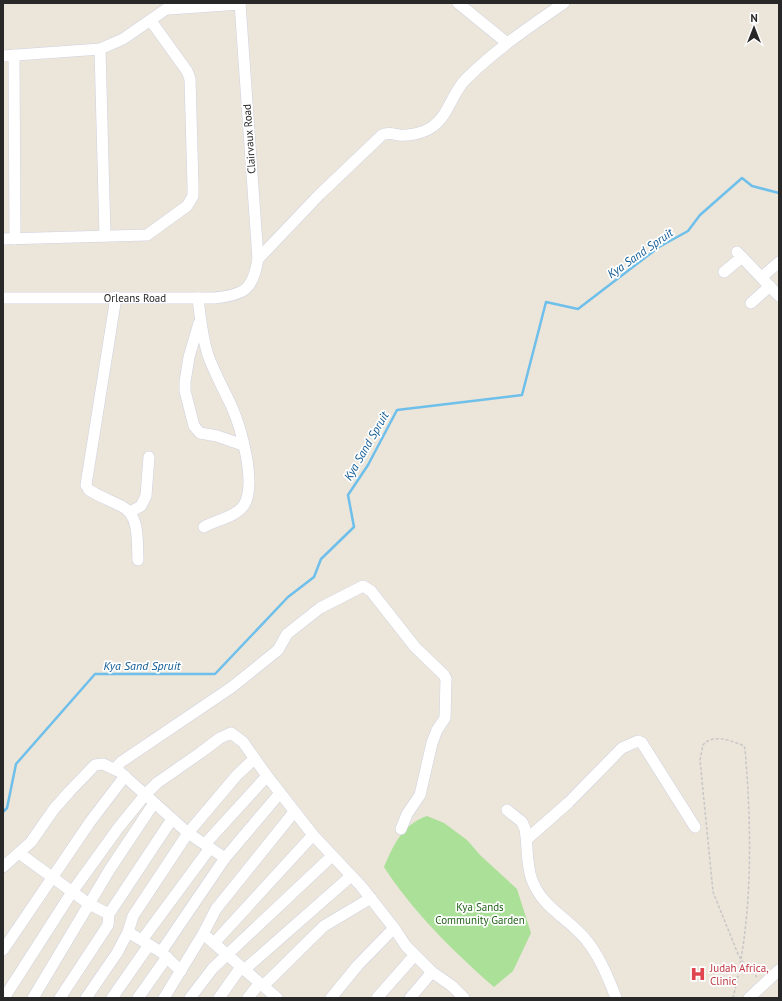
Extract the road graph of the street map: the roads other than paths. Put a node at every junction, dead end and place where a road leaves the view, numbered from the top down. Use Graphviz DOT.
graph roads {
  1 [pos="458,3"];
  2 [pos="564,3"];
  3 [pos="240,4"];
  4 [pos="172,6"];
  5 [pos="151,21"];
  6 [pos="507,43"];
  7 [pos="100,49"];
  8 [pos="9,55"];
  9 [pos="105,236"];
  10 [pos="3,239"];
  11 [pos="15,239"];
  12 [pos="258,259"];
  13 [pos="779,262"];
  14 [pos="724,272"];
  15 [pos="256,274"];
  16 [pos="762,277"];
  17 [pos="770,286"];
  18 [pos="779,296"];
  19 [pos="116,297"];
  20 [pos="3,298"];
  21 [pos="198,298"];
  22 [pos="751,303"];
  23 [pos="201,318"];
  24 [pos="243,445"];
  25 [pos="149,457"];
  26 [pos="130,512"];
  27 [pos="204,527"];
  28 [pos="138,560"];
  29 [pos="254,759"];
  30 [pos="115,769"];
  31 [pos="125,776"];
  32 [pos="267,776"];
  33 [pos="280,793"];
  34 [pos="145,795"];
  35 [pos="154,803"];
  36 [pos="507,810"];
  37 [pos="294,812"];
  38 [pos="172,819"];
  39 [pos="695,828"];
  40 [pos="401,830"];
  41 [pos="188,833"];
  42 [pos="313,835"];
  43 [pos="527,839"];
  44 [pos="207,846"];
  45 [pos="19,853"];
  46 [pos="332,856"];
  47 [pos="225,858"];
  48 [pos="3,867"];
  49 [pos="351,876"];
  50 [pos="53,878"];
  51 [pos="72,892"];
  52 [pos="371,898"];
  53 [pos="89,904"];
  54 [pos="109,914"];
  55 [pos="394,928"];
  56 [pos="128,932"];
  57 [pos="204,934"];
  58 [pos="146,942"];
  59 [pos="214,942"];
  60 [pos="3,950"];
  61 [pos="164,955"];
  62 [pos="229,955"];
  63 [pos="414,956"];
  64 [pos="243,968"];
  65 [pos="779,970"];
  66 [pos="181,971"];
  67 [pos="432,972"];
  68 [pos="261,985"];
  69 [pos="458,996"];
  70 [pos="274,997"];
  71 [pos="4,998"];
  72 [pos="33,998"];
  73 [pos="60,998"];
  74 [pos="86,998"];
  75 [pos="112,998"];
  76 [pos="138,998"];
  77 [pos="164,998"];
  78 [pos="190,998"];
  79 [pos="219,998"];
  80 [pos="248,998"];
  81 [pos="331,998"];
  82 [pos="377,998"];
  83 [pos="410,998"];
  84 [pos="616,998"];
  85 [pos="749,998"];
  1 -- 6 [label="street"];
  2 -- 6 [label="street"];
  3 -- 4 [label="street"];
  3 -- 12 [label="street, Clairvaux Road"];
  4 -- 5 [label="street"];
  5 -- 7 [label="street"];
  5 -- 9 [label="street"];
  6 -- 12 [label="street"];
  7 -- 8 [label="street"];
  7 -- 9 [label="street"];
  8 -- 11 [label="street"];
  9 -- 11 [label="street"];
  10 -- 11 [label="street"];
  12 -- 15 [label="street, Clairvaux Road"];
  13 -- 16 [label="street"];
  14 -- 16 [label="street"];
  15 -- 21 [label="street, Orleans Road"];
  16 -- 17 [label="street"];
  17 -- 18 [label="street"];
  17 -- 22 [label="street"];
  19 -- 20 [label="street, Orleans Road"];
  19 -- 21 [label="street, Orleans Road"];
  19 -- 26 [label="street"];
  21 -- 23 [label="street"];
  23 -- 24 [label="street"];
  23 -- 24 [label="street"];
  24 -- 27 [label="street"];
  25 -- 26 [label="street"];
  26 -- 28 [label="street"];
  29 -- 32 [label="street"];
  29 -- 34 [label="street"];
  29 -- 41 [label="street"];
  30 -- 31 [label="street"];
  30 -- 40 [label="street"];
  30 -- 45 [label="street"];
  31 -- 34 [label="street"];
  31 -- 50 [label="street"];
  32 -- 33 [label="street"];
  32 -- 44 [label="street"];
  33 -- 37 [label="street"];
  33 -- 47 [label="street"];
  34 -- 35 [label="street"];
  34 -- 51 [label="street"];
  35 -- 38 [label="street"];
  35 -- 53 [label="street"];
  36 -- 43 [label="street"];
  37 -- 42 [label="street"];
  37 -- 57 [label="street"];
  38 -- 41 [label="street"];
  38 -- 54 [label="street"];
  39 -- 43 [label="street"];
  41 -- 44 [label="street"];
  41 -- 56 [label="street"];
  42 -- 46 [label="street"];
  42 -- 59 [label="street"];
  43 -- 84 [label="street"];
  44 -- 47 [label="street"];
  44 -- 58 [label="street"];
  45 -- 48 [label="street"];
  45 -- 50 [label="street"];
  46 -- 49 [label="street"];
  46 -- 62 [label="street"];
  47 -- 61 [label="street"];
  49 -- 52 [label="street"];
  49 -- 64 [label="street"];
  50 -- 51 [label="street"];
  50 -- 60 [label="street"];
  51 -- 53 [label="street"];
  51 -- 71 [label="street"];
  52 -- 55 [label="street"];
  52 -- 68 [label="street"];
  53 -- 54 [label="street"];
  53 -- 72 [label="street"];
  54 -- 73 [label="street"];
  55 -- 63 [label="street"];
  55 -- 81 [label="street"];
  56 -- 58 [label="street"];
  56 -- 74 [label="street"];
  57 -- 59 [label="street"];
  57 -- 66 [label="street"];
  58 -- 61 [label="street"];
  58 -- 75 [label="street"];
  59 -- 62 [label="street"];
  61 -- 66 [label="street"];
  61 -- 76 [label="street"];
  62 -- 64 [label="street"];
  62 -- 78 [label="street"];
  63 -- 67 [label="street"];
  63 -- 82 [label="street"];
  64 -- 68 [label="street"];
  64 -- 79 [label="street"];
  65 -- 85 [label="street"];
  66 -- 77 [label="street"];
  67 -- 69 [label="street"];
  67 -- 83 [label="street"];
  68 -- 70 [label="street"];
  68 -- 80 [label="street"];
}
